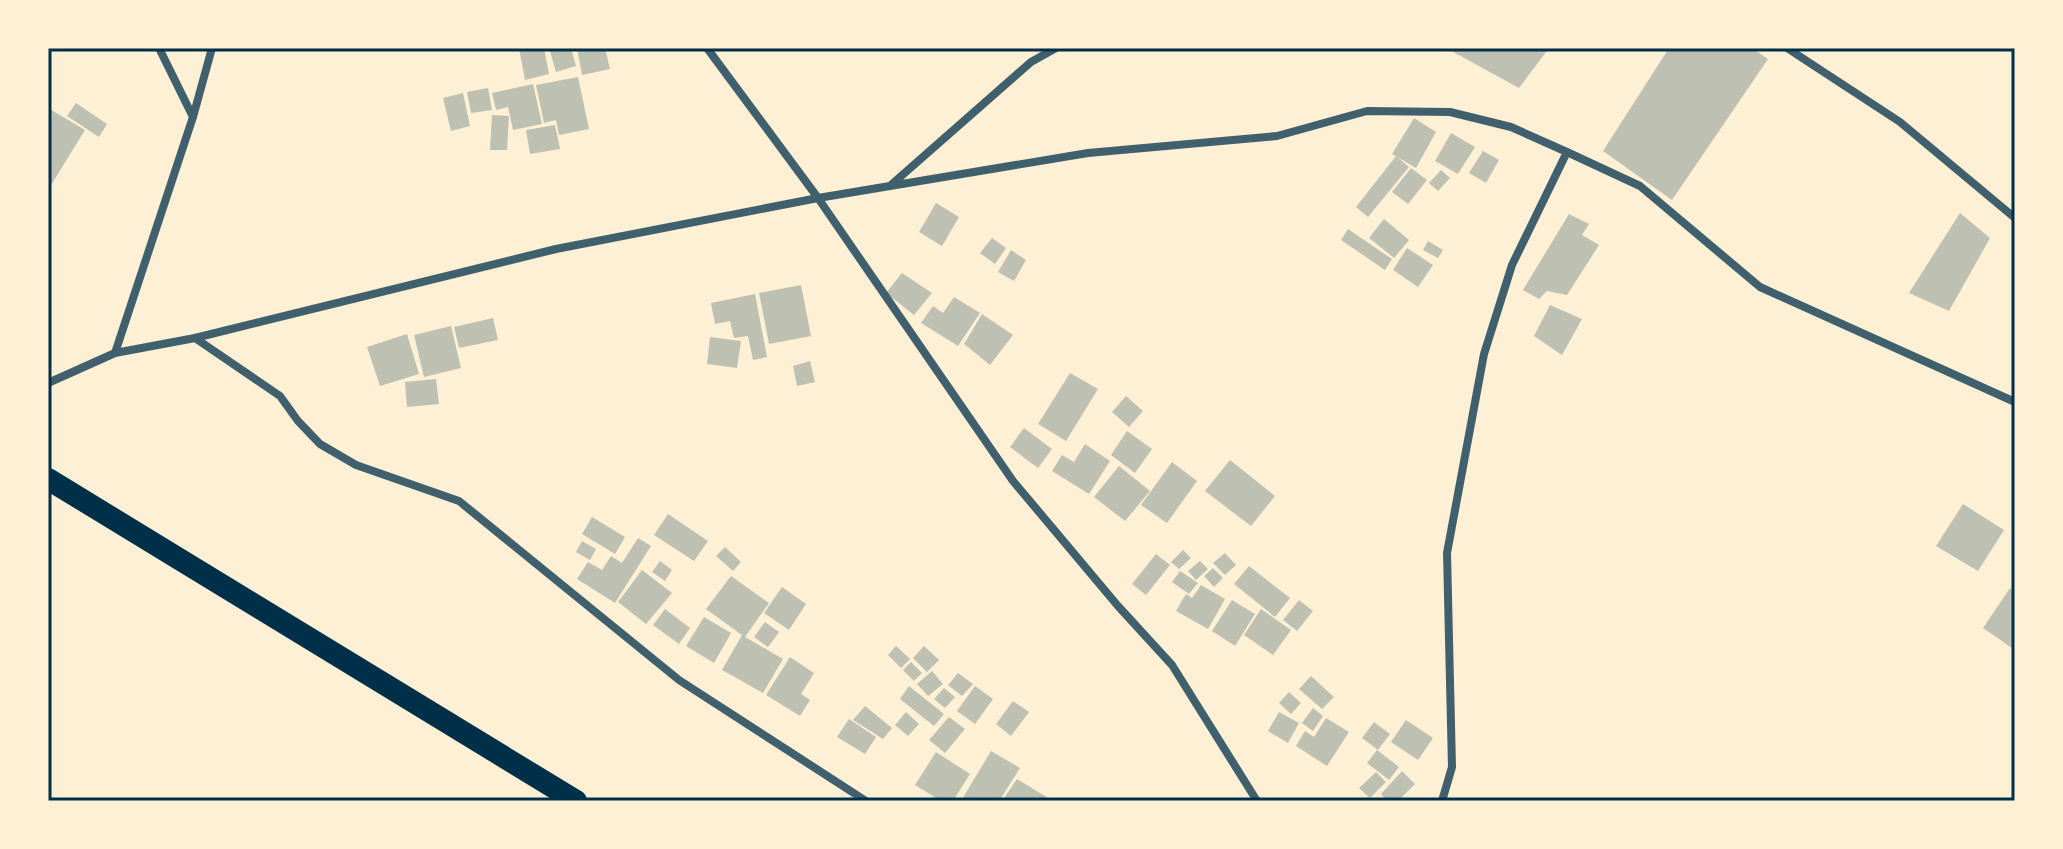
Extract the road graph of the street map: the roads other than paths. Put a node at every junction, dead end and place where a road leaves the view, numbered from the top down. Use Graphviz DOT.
graph roads {
  1 [pos="159,48"];
  2 [pos="212,48"];
  3 [pos="707,48"];
  4 [pos="1056,48"];
  5 [pos="1787,48"];
  6 [pos="193,117"];
  7 [pos="1567,152"];
  8 [pos="890,185"];
  9 [pos="818,198"];
  10 [pos="2015,218"];
  11 [pos="195,338"];
  12 [pos="115,353"];
  13 [pos="48,383"];
  14 [pos="2015,402"];
  15 [pos="48,479"];
  16 [pos="576,801"];
  17 [pos="866,801"];
  18 [pos="1257,801"];
  19 [pos="1442,801"];
  1 -- 6 [label="street"];
  2 -- 6 [label="street"];
  3 -- 9 [label="street"];
  4 -- 8 [label="street"];
  5 -- 10 [label="street"];
  6 -- 12 [label="street"];
  7 -- 8 [label="street"];
  7 -- 14 [label="street"];
  7 -- 19 [label="street"];
  8 -- 9 [label="street"];
  9 -- 11 [label="street"];
  9 -- 18 [label="street"];
  11 -- 12 [label="street"];
  11 -- 17 [label="street"];
  12 -- 13 [label="street"];
  15 -- 16 [label="highway"];
}
